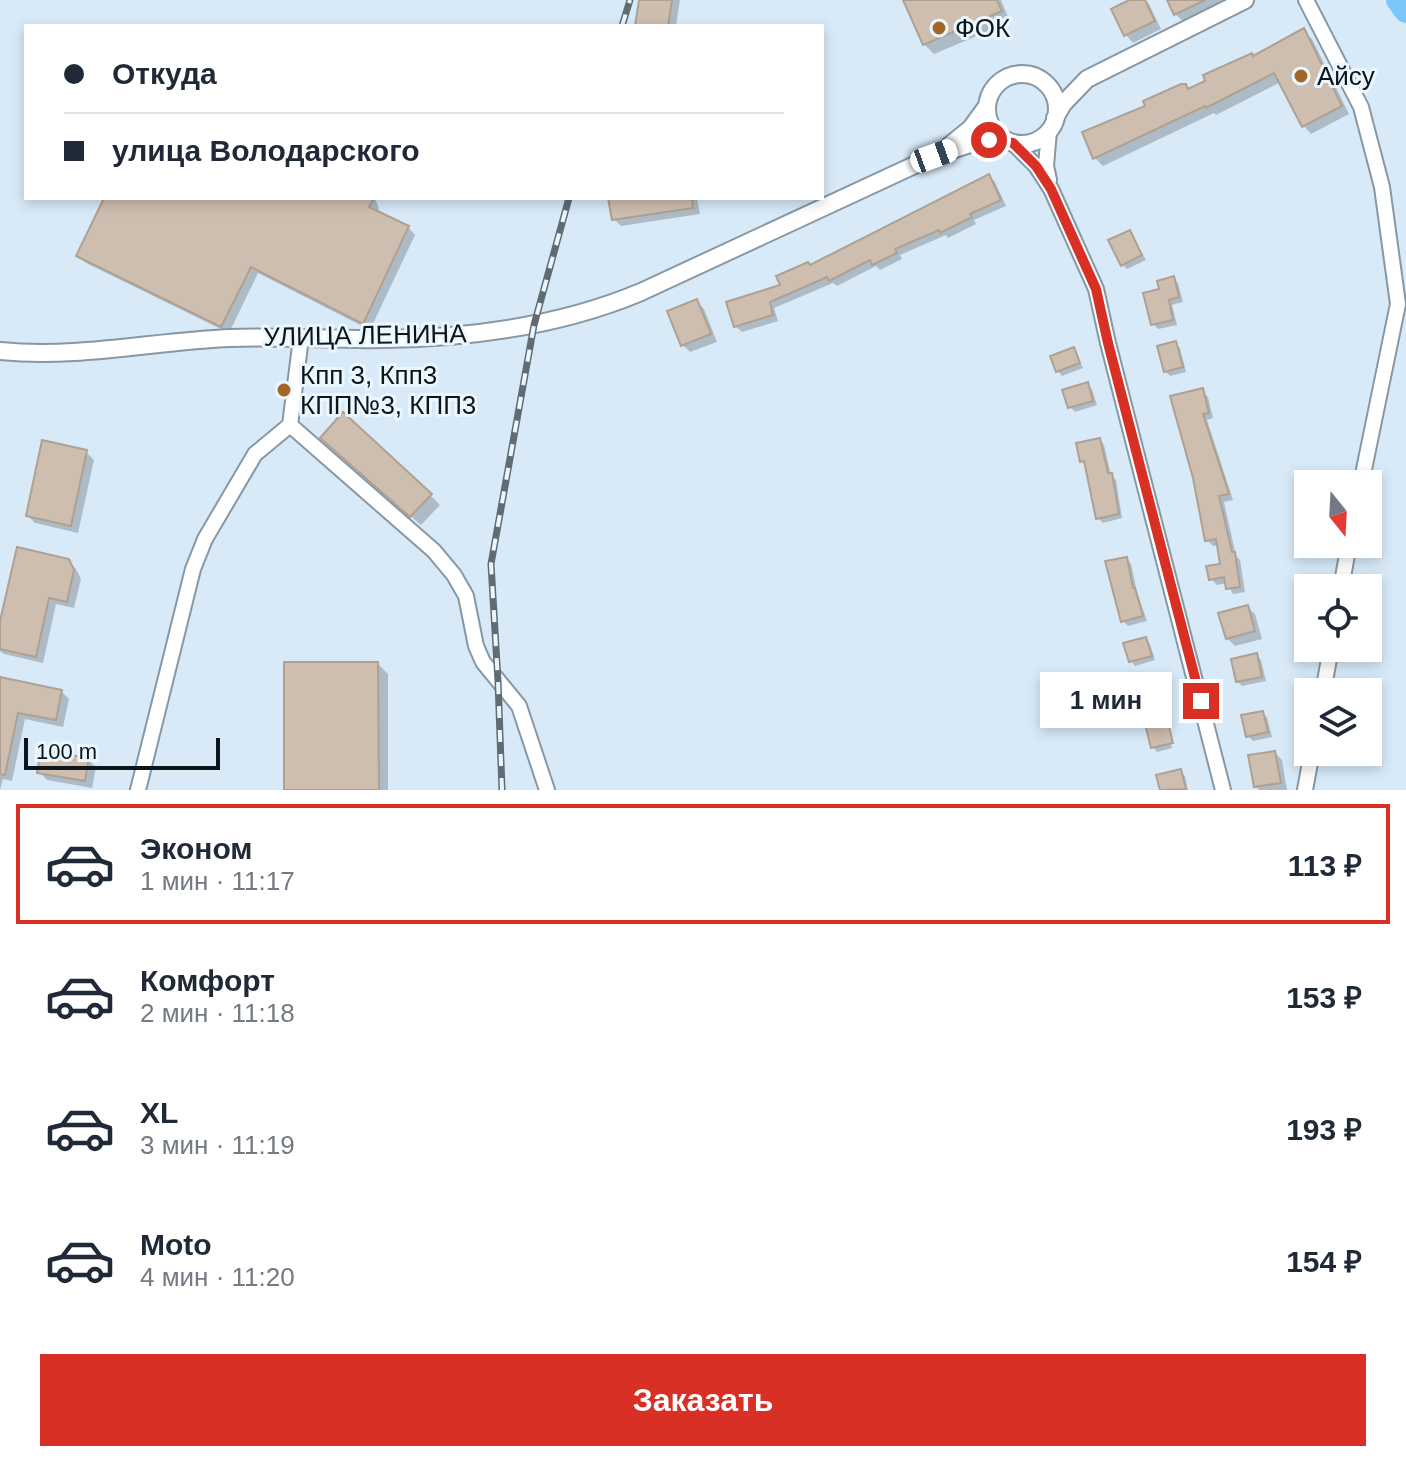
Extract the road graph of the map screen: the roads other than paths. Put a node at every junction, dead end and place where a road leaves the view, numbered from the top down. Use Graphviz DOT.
graph roads {
  1 [pos="1245,0"];
  2 [pos="1306,0"];
  3 [pos="1039,79"];
  4 [pos="1087,79"];
  5 [pos="987,106"];
  6 [pos="1052,125"];
  7 [pos="1009,142"];
  8 [pos="934,156"];
  9 [pos="1051,189"];
  10 [pos="301,338"];
  11 [pos="0,351"];
  12 [pos="290,425"];
  13 [pos="1364,470"];
  14 [pos="1309,766"];
  15 [pos="138,790"];
  16 [pos="547,790"];
  17 [pos="1223,790"];
  18 [pos="1305,790"];
  1 -- 4 [label="street"];
  2 -- 13 [label="street"];
  3 -- 4 [label="street"];
  3 -- 5 [label="street"];
  3 -- 6 [label="street"];
  4 -- 6 [label="street"];
  5 -- 7 [label="street"];
  5 -- 8 [label="street"];
  6 -- 7 [label="street"];
  6 -- 9 [label="street"];
  7 -- 8 [label="street"];
  7 -- 9 [label="street"];
  8 -- 10 [label="street, УЛИЦА ЛЕНИНА"];
  9 -- 17 [label="street"];
  10 -- 11 [label="street, УЛИЦА ЛЕНИНА"];
  10 -- 12 [label="street"];
  12 -- 15 [label="street"];
  12 -- 16 [label="street"];
  14 -- 18 [label="street"];
}
